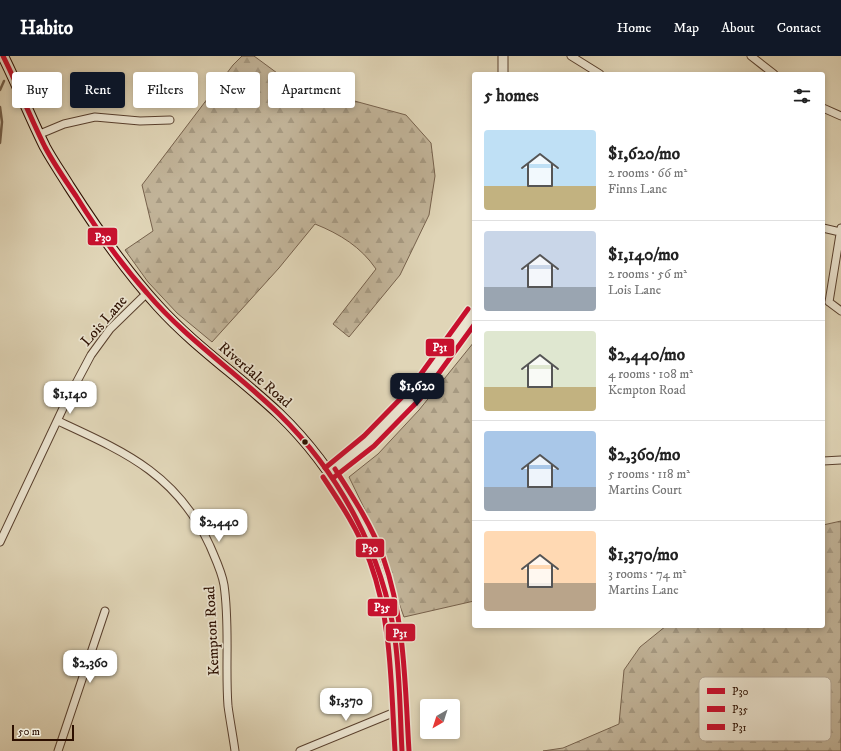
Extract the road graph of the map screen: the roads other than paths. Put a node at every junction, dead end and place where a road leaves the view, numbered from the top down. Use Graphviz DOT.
graph roads {
  1 [pos="1,56"];
  2 [pos="503,56"];
  3 [pos="571,56"];
  4 [pos="751,56"];
  5 [pos="503,72"];
  6 [pos="597,72"];
  7 [pos="771,72"];
  8 [pos="825,109"];
  9 [pos="841,116"];
  10 [pos="170,120"];
  11 [pos="40,134"];
  12 [pos="825,228"];
  13 [pos="840,230"];
  14 [pos="147,293"];
  15 [pos="826,304"];
  16 [pos="841,311"];
  17 [pos="472,316"];
  18 [pos="58,421"];
  19 [pos="825,460"];
  20 [pos="841,460"];
  21 [pos="329,473"];
  22 [pos="0,542"];
  23 [pos="104,611"];
  24 [pos="400,710"];
  25 [pos="58,751"];
  26 [pos="235,751"];
  27 [pos="300,751"];
  28 [pos="402,751"];
  1 -- 11 [label="main road, Riverdale Road"];
  2 -- 5 [label="street"];
  3 -- 6 [label="street"];
  4 -- 7 [label="street"];
  8 -- 9 [label="street"];
  10 -- 11 [label="street"];
  11 -- 14 [label="main road, Riverdale Road"];
  12 -- 13 [label="street"];
  13 -- 15 [label="street"];
  14 -- 18 [label="street, Lois Lane"];
  14 -- 21 [label="main road, Riverdale Road"];
  15 -- 16 [label="street"];
  17 -- 21 [label="street"];
  18 -- 22 [label="street, Lois Lane"];
  18 -- 26 [label="street, Kempton Road"];
  19 -- 20 [label="street"];
  21 -- 24 [label="main road, Riverdale Road"];
  23 -- 25 [label="street"];
  24 -- 27 [label="street"];
  24 -- 28 [label="main road, Riverdale Road"];
}
